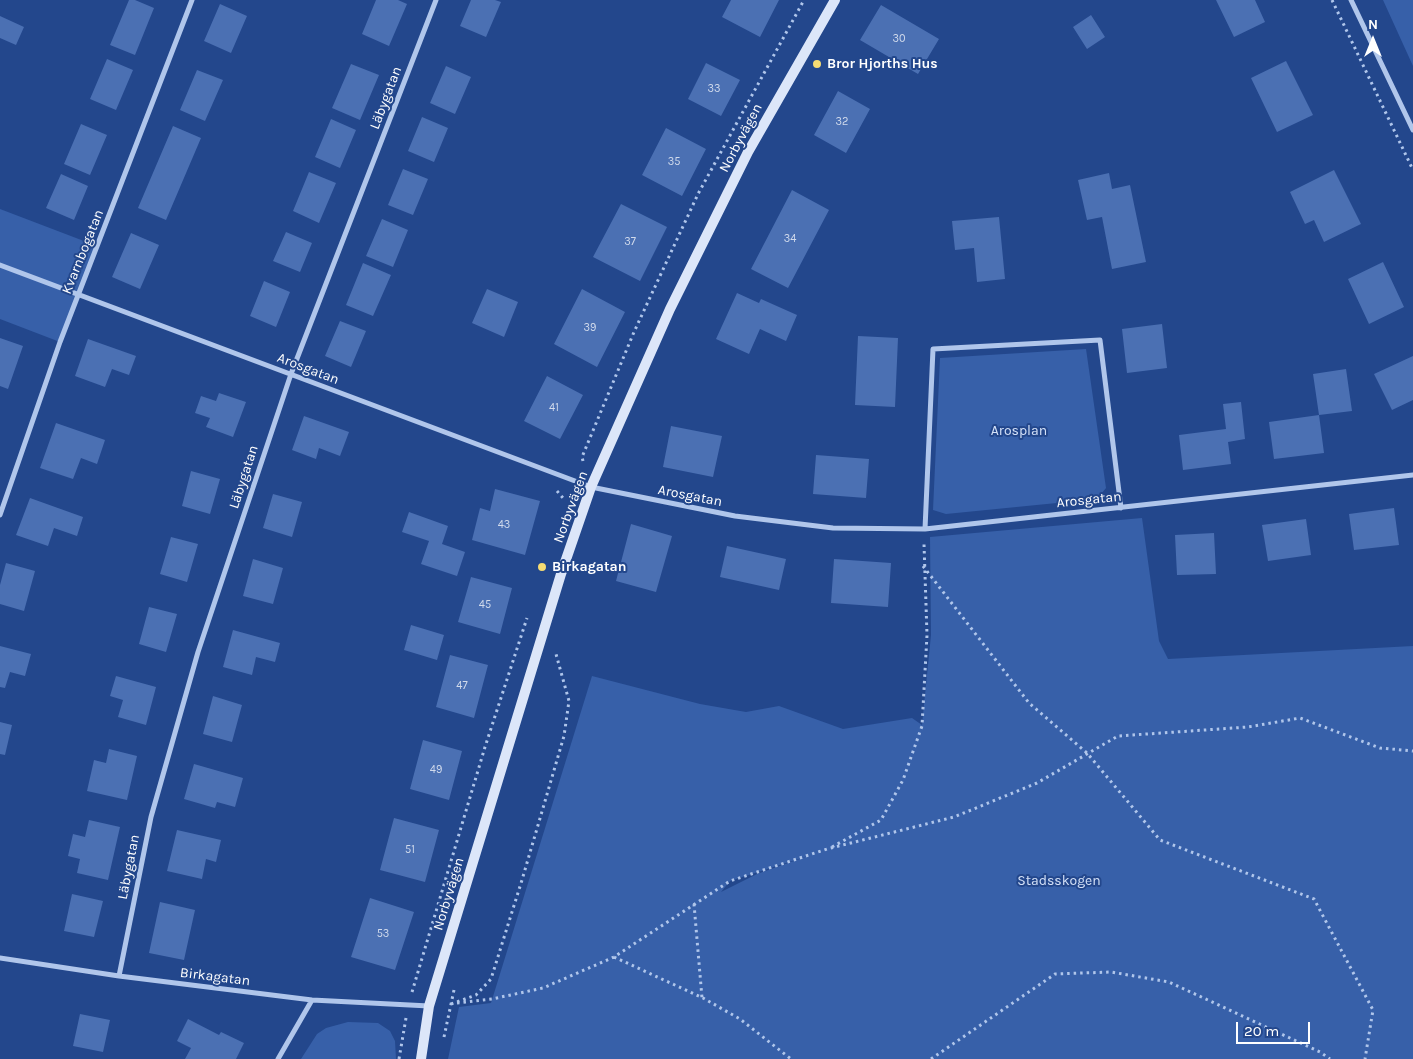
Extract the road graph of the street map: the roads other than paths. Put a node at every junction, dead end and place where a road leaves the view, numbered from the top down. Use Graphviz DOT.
graph roads {
  1 [pos="192,0"];
  2 [pos="436,0"];
  3 [pos="836,0"];
  4 [pos="1351,0"];
  5 [pos="1413,130"];
  6 [pos="0,266"];
  7 [pos="78,295"];
  8 [pos="290,374"];
  9 [pos="1413,475"];
  10 [pos="591,487"];
  11 [pos="1121,508"];
  12 [pos="0,515"];
  13 [pos="925,529"];
  14 [pos="0,958"];
  15 [pos="119,976"];
  16 [pos="312,1000"];
  17 [pos="429,1006"];
  18 [pos="278,1059"];
  19 [pos="421,1059"];
  1 -- 7 [label="street, Kvarnbogatan"];
  2 -- 8 [label="street, Läbygatan"];
  3 -- 10 [label="street, Norbyvägen"];
  4 -- 5 [label="street"];
  6 -- 7 [label="street, Arosgatan"];
  7 -- 8 [label="street, Arosgatan"];
  7 -- 12 [label="street, Kvarnbogatan"];
  8 -- 10 [label="street, Arosgatan"];
  8 -- 15 [label="street, Läbygatan"];
  9 -- 11 [label="street, Arosgatan"];
  10 -- 13 [label="street, Arosgatan"];
  10 -- 17 [label="street, Norbyvägen"];
  11 -- 13 [label="street, Arosgatan"];
  11 -- 13 [label="street"];
  14 -- 15 [label="street, Birkagatan"];
  15 -- 16 [label="street, Birkagatan"];
  16 -- 17 [label="street, Birkagatan"];
  16 -- 18 [label="street"];
  17 -- 19 [label="street, Norbyvägen"];
}
